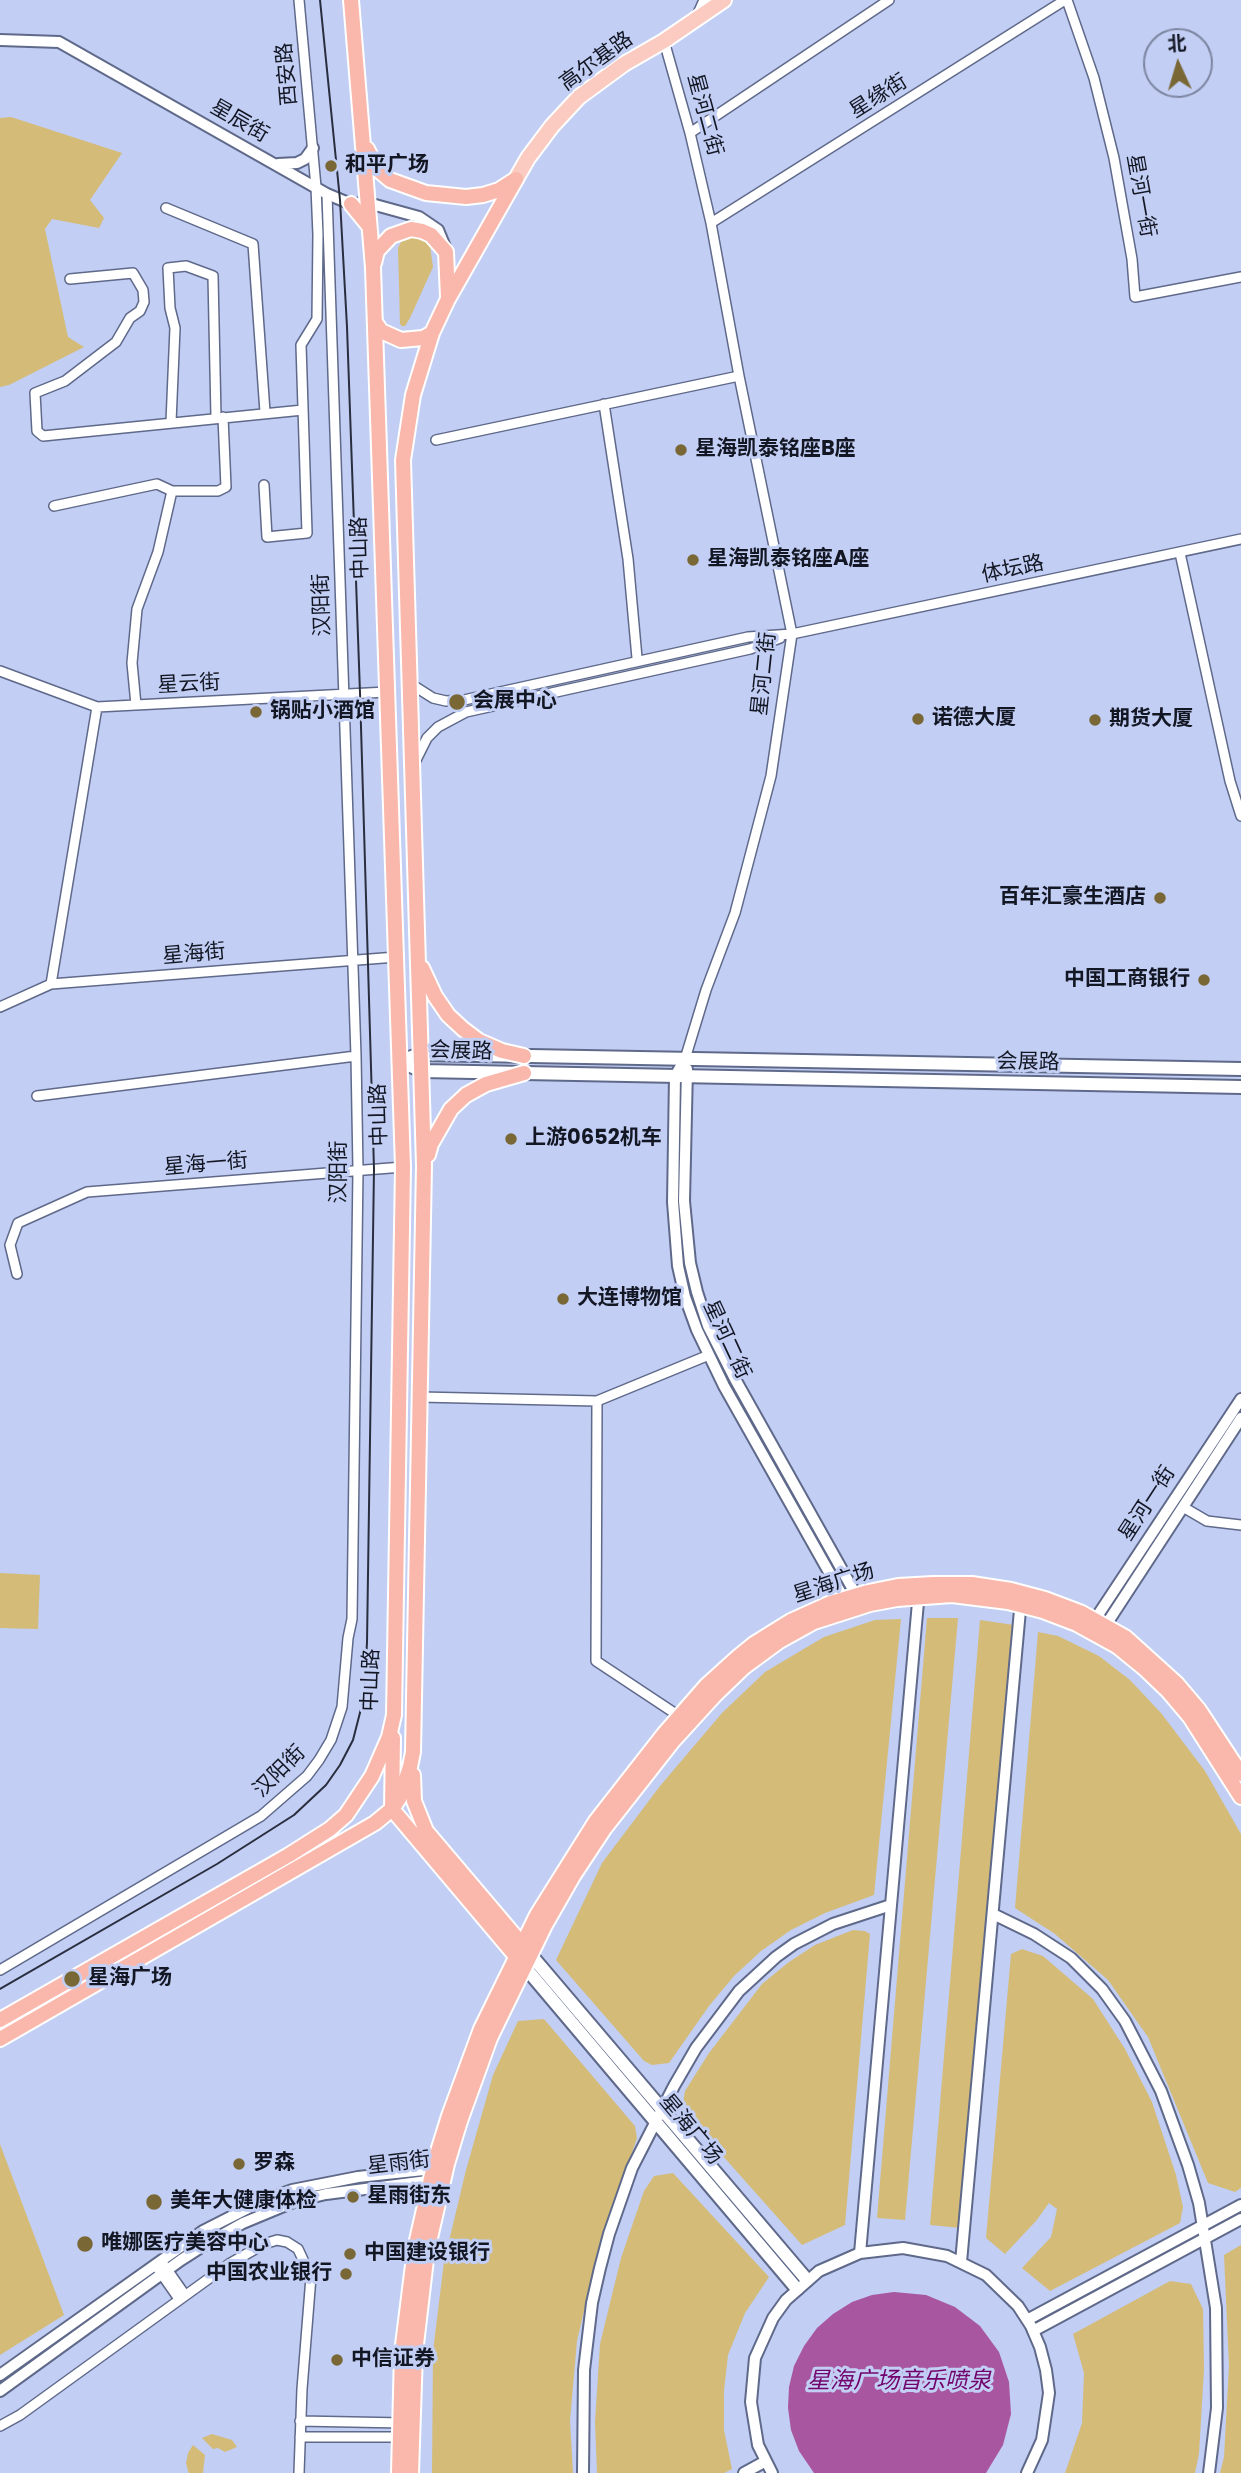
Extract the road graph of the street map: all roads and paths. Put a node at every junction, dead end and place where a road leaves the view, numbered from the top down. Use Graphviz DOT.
graph roads {
  1 [pos="299,0"];
  2 [pos="351,0"];
  3 [pos="704,0"];
  4 [pos="724,0"];
  5 [pos="889,0"];
  6 [pos="1066,0"];
  7 [pos="695,19"];
  8 [pos="0,40"];
  9 [pos="664,41"];
  10 [pos="690,133"];
  11 [pos="362,138"];
  12 [pos="313,148"];
  13 [pos="275,164"];
  14 [pos="516,179"];
  15 [pos="316,187"];
  16 [pos="327,194"];
  17 [pos="368,203"];
  18 [pos="351,204"];
  19 [pos="166,208"];
  20 [pos="711,223"];
  21 [pos="369,226"];
  22 [pos="446,252"];
  23 [pos="373,268"];
  24 [pos="1241,277"];
  25 [pos="70,279"];
  26 [pos="448,299"];
  27 [pos="375,323"];
  28 [pos="432,333"];
  29 [pos="739,376"];
  30 [pos="604,404"];
  31 [pos="303,410"];
  32 [pos="265,412"];
  33 [pos="219,417"];
  34 [pos="172,422"];
  35 [pos="436,439"];
  36 [pos="264,485"];
  37 [pos="172,491"];
  38 [pos="54,506"];
  39 [pos="1241,539"];
  40 [pos="1180,552"];
  41 [pos="792,634"];
  42 [pos="637,658"];
  43 [pos="0,671"];
  44 [pos="411,684"];
  45 [pos="387,692"];
  46 [pos="344,694"];
  47 [pos="136,705"];
  48 [pos="97,707"];
  49 [pos="413,767"];
  50 [pos="1241,816"];
  51 [pos="418,952"];
  52 [pos="396,957"];
  53 [pos="353,960"];
  54 [pos="51,984"];
  55 [pos="0,1007"];
  56 [pos="421,1054"];
  57 [pos="356,1056"];
  58 [pos="524,1056"];
  59 [pos="685,1059"];
  60 [pos="399,1061"];
  61 [pos="1241,1069"];
  62 [pos="422,1070"];
  63 [pos="524,1073"];
  64 [pos="682,1076"];
  65 [pos="1241,1087"];
  66 [pos="37,1096"];
  67 [pos="424,1166"];
  68 [pos="403,1167"];
  69 [pos="358,1170"];
  70 [pos="17,1274"];
  71 [pos="709,1355"];
  72 [pos="420,1397"];
  73 [pos="1241,1399"];
  74 [pos="597,1401"];
  75 [pos="1241,1418"];
  76 [pos="1183,1507"];
  77 [pos="1241,1525"];
  78 [pos="919,1591"];
  79 [pos="1021,1599"];
  80 [pos="853,1603"];
  81 [pos="1097,1628"];
  82 [pos="394,1715"];
  83 [pos="684,1720"];
  84 [pos="413,1752"];
  85 [pos="1241,1774"];
  86 [pos="1241,1797"];
  87 [pos="392,1809"];
  88 [pos="891,1905"];
  89 [pos="993,1913"];
  90 [pos="523,1955"];
  91 [pos="0,1970"];
  92 [pos="0,2020"];
  93 [pos="0,2039"];
  94 [pos="661,2109"];
  95 [pos="655,2121"];
  96 [pos="436,2176"];
  97 [pos="1241,2205"];
  98 [pos="1241,2219"];
  99 [pos="1203,2225"];
  100 [pos="1205,2238"];
  101 [pos="860,2253"];
  102 [pos="961,2262"];
  103 [pos="161,2268"];
  104 [pos="802,2285"];
  105 [pos="182,2297"];
  106 [pos="1030,2326"];
  107 [pos="0,2375"];
  108 [pos="0,2391"];
  109 [pos="300,2421"];
  110 [pos="0,2426"];
  111 [pos="409,2430"];
  112 [pos="300,2438"];
  113 [pos="766,2461"];
  114 [pos="299,2473"];
  115 [pos="399,2473"];
  116 [pos="411,2473"];
  117 [pos="583,2473"];
  118 [pos="744,2473"];
  119 [pos="771,2473"];
  120 [pos="1027,2473"];
  121 [pos="1209,2473"];
  1 -- 12 [label="street, 西安路"];
  2 -- 11 [label="highway, 中山路"];
  3 -- 7 [label="street"];
  4 -- 7 [label="main road, 高尔基路"];
  5 -- 10 [label="street"];
  6 -- 20 [label="street, 星缘街"];
  6 -- 24 [label="street, 星河一街"];
  7 -- 9 [label="main road, 高尔基路"];
  8 -- 13 [label="street, 星辰街"];
  9 -- 10 [label="street, 星河二街"];
  9 -- 14 [label="main road, 高尔基路"];
  10 -- 20 [label="street, 星河二街"];
  11 -- 14 [label="highway"];
  11 -- 17 [label="highway, 中山路"];
  12 -- 13 [label="street"];
  12 -- 15 [label="street, 西安路"];
  13 -- 15 [label="street, 星辰街"];
  14 -- 26 [label="highway, 中山路"];
  15 -- 16 [label="street, 星辰街"];
  15 -- 31 [label="street, 西安路"];
  16 -- 18 [label="street, 星辰街"];
  16 -- 46 [label="street, 汉阳街"];
  17 -- 18 [label="street, 星辰街"];
  17 -- 21 [label="highway, 中山路"];
  17 -- 22 [label="street, 星辰街"];
  18 -- 21 [label="highway"];
  19 -- 32 [label="street"];
  20 -- 29 [label="street, 星河二街"];
  21 -- 23 [label="highway, 中山路"];
  22 -- 23 [label="highway"];
  22 -- 26 [label="highway"];
  23 -- 27 [label="highway, 中山路"];
  25 -- 34 [label="street"];
  26 -- 28 [label="highway, 中山路"];
  27 -- 28 [label="highway"];
  27 -- 45 [label="highway, 中山路"];
  28 -- 44 [label="highway, 中山路"];
  29 -- 30 [label="street"];
  29 -- 41 [label="street, 星河二街"];
  30 -- 35 [label="street"];
  30 -- 42 [label="street"];
  31 -- 32 [label="street"];
  31 -- 36 [label="street, 西安路"];
  32 -- 33 [label="street"];
  33 -- 34 [label="street"];
  33 -- 34 [label="street"];
  33 -- 37 [label="street"];
  37 -- 38 [label="street"];
  37 -- 47 [label="street"];
  39 -- 40 [label="street, 体坛路"];
  40 -- 41 [label="street, 体坛路"];
  40 -- 50 [label="street"];
  41 -- 44 [label="street, 体坛路"];
  41 -- 49 [label="street, 体坛路"];
  41 -- 59 [label="street, 星河二街"];
  43 -- 48 [label="street, 星云街"];
  44 -- 49 [label="highway, 中山路"];
  45 -- 46 [label="street, 星云街"];
  45 -- 52 [label="highway, 中山路"];
  46 -- 47 [label="street, 星云街"];
  46 -- 53 [label="street, 汉阳街"];
  47 -- 48 [label="street, 星云街"];
  48 -- 54 [label="street"];
  49 -- 51 [label="highway, 中山路"];
  51 -- 56 [label="highway, 中山路"];
  51 -- 58 [label="highway"];
  52 -- 53 [label="street, 星海街"];
  52 -- 60 [label="highway, 中山路"];
  53 -- 54 [label="street, 星海街"];
  53 -- 57 [label="street, 汉阳街"];
  54 -- 55 [label="street, 星海街"];
  56 -- 58 [label="main road, 会展路"];
  56 -- 60 [label="main road, 会展路"];
  56 -- 62 [label="highway, 中山路"];
  57 -- 66 [label="street"];
  57 -- 69 [label="street, 汉阳街"];
  58 -- 59 [label="main road, 会展路"];
  59 -- 61 [label="main road, 会展路"];
  59 -- 64 [label="street, 星河二街"];
  60 -- 62 [label="main road, 会展路"];
  60 -- 68 [label="highway, 中山路"];
  62 -- 63 [label="main road, 会展路"];
  62 -- 67 [label="highway, 中山路"];
  63 -- 64 [label="main road, 会展路"];
  63 -- 67 [label="highway"];
  64 -- 65 [label="main road, 会展路"];
  64 -- 71 [label="street, 星河二街"];
  64 -- 80 [label="street, 星河二街"];
  67 -- 72 [label="highway, 中山路"];
  68 -- 69 [label="street, 星海一街"];
  68 -- 82 [label="highway, 中山路"];
  69 -- 70 [label="street, 星海一街"];
  69 -- 91 [label="street, 汉阳街"];
  71 -- 74 [label="street"];
  71 -- 80 [label="street, 星河二街"];
  72 -- 74 [label="street"];
  72 -- 84 [label="highway, 中山路"];
  73 -- 81 [label="street, 星河一街"];
  74 -- 83 [label="street"];
  75 -- 76 [label="street, 星河一街"];
  76 -- 77 [label="street"];
  76 -- 81 [label="street, 星河一街"];
  78 -- 79 [label="highway, 星海广场"];
  78 -- 80 [label="highway, 星海广场"];
  78 -- 88 [label="street"];
  79 -- 81 [label="highway, 星海广场"];
  79 -- 89 [label="street"];
  80 -- 83 [label="highway, 星海广场"];
  81 -- 85 [label="highway, 星海广场"];
  81 -- 86 [label="highway, 星海广场"];
  82 -- 87 [label="highway"];
  82 -- 92 [label="highway, 中山路"];
  83 -- 90 [label="highway, 星海广场"];
  84 -- 87 [label="highway, 中山路"];
  84 -- 90 [label="highway, 星海广场"];
  87 -- 90 [label="highway, 星海广场"];
  87 -- 93 [label="highway, 中山路"];
  88 -- 94 [label="street"];
  88 -- 101 [label="street"];
  89 -- 99 [label="street"];
  89 -- 102 [label="street"];
  90 -- 94 [label="main road"];
  90 -- 95 [label="main road, 星海广场"];
  90 -- 96 [label="highway, 星海广场"];
  94 -- 95 [label="street"];
  94 -- 104 [label="main road"];
  95 -- 104 [label="main road, 星海广场"];
  95 -- 117 [label="street"];
  96 -- 103 [label="street, 星雨街"];
  96 -- 111 [label="highway, 星海广场"];
  97 -- 99 [label="street"];
  98 -- 100 [label="street"];
  99 -- 100 [label="street"];
  99 -- 106 [label="street"];
  100 -- 106 [label="street"];
  100 -- 121 [label="street"];
  101 -- 102 [label="street"];
  101 -- 104 [label="street"];
  102 -- 106 [label="street"];
  103 -- 105 [label="street"];
  103 -- 107 [label="street, 星雨街"];
  103 -- 108 [label="street, 星雨街"];
  104 -- 113 [label="street"];
  105 -- 109 [label="street"];
  105 -- 110 [label="street"];
  106 -- 120 [label="street"];
  109 -- 111 [label="street"];
  109 -- 112 [label="street"];
  111 -- 112 [label="street"];
  111 -- 115 [label="highway, 星海广场"];
  111 -- 116 [label="highway, 星海广场"];
  112 -- 114 [label="street"];
  113 -- 118 [label="street"];
  113 -- 119 [label="street"];
}
